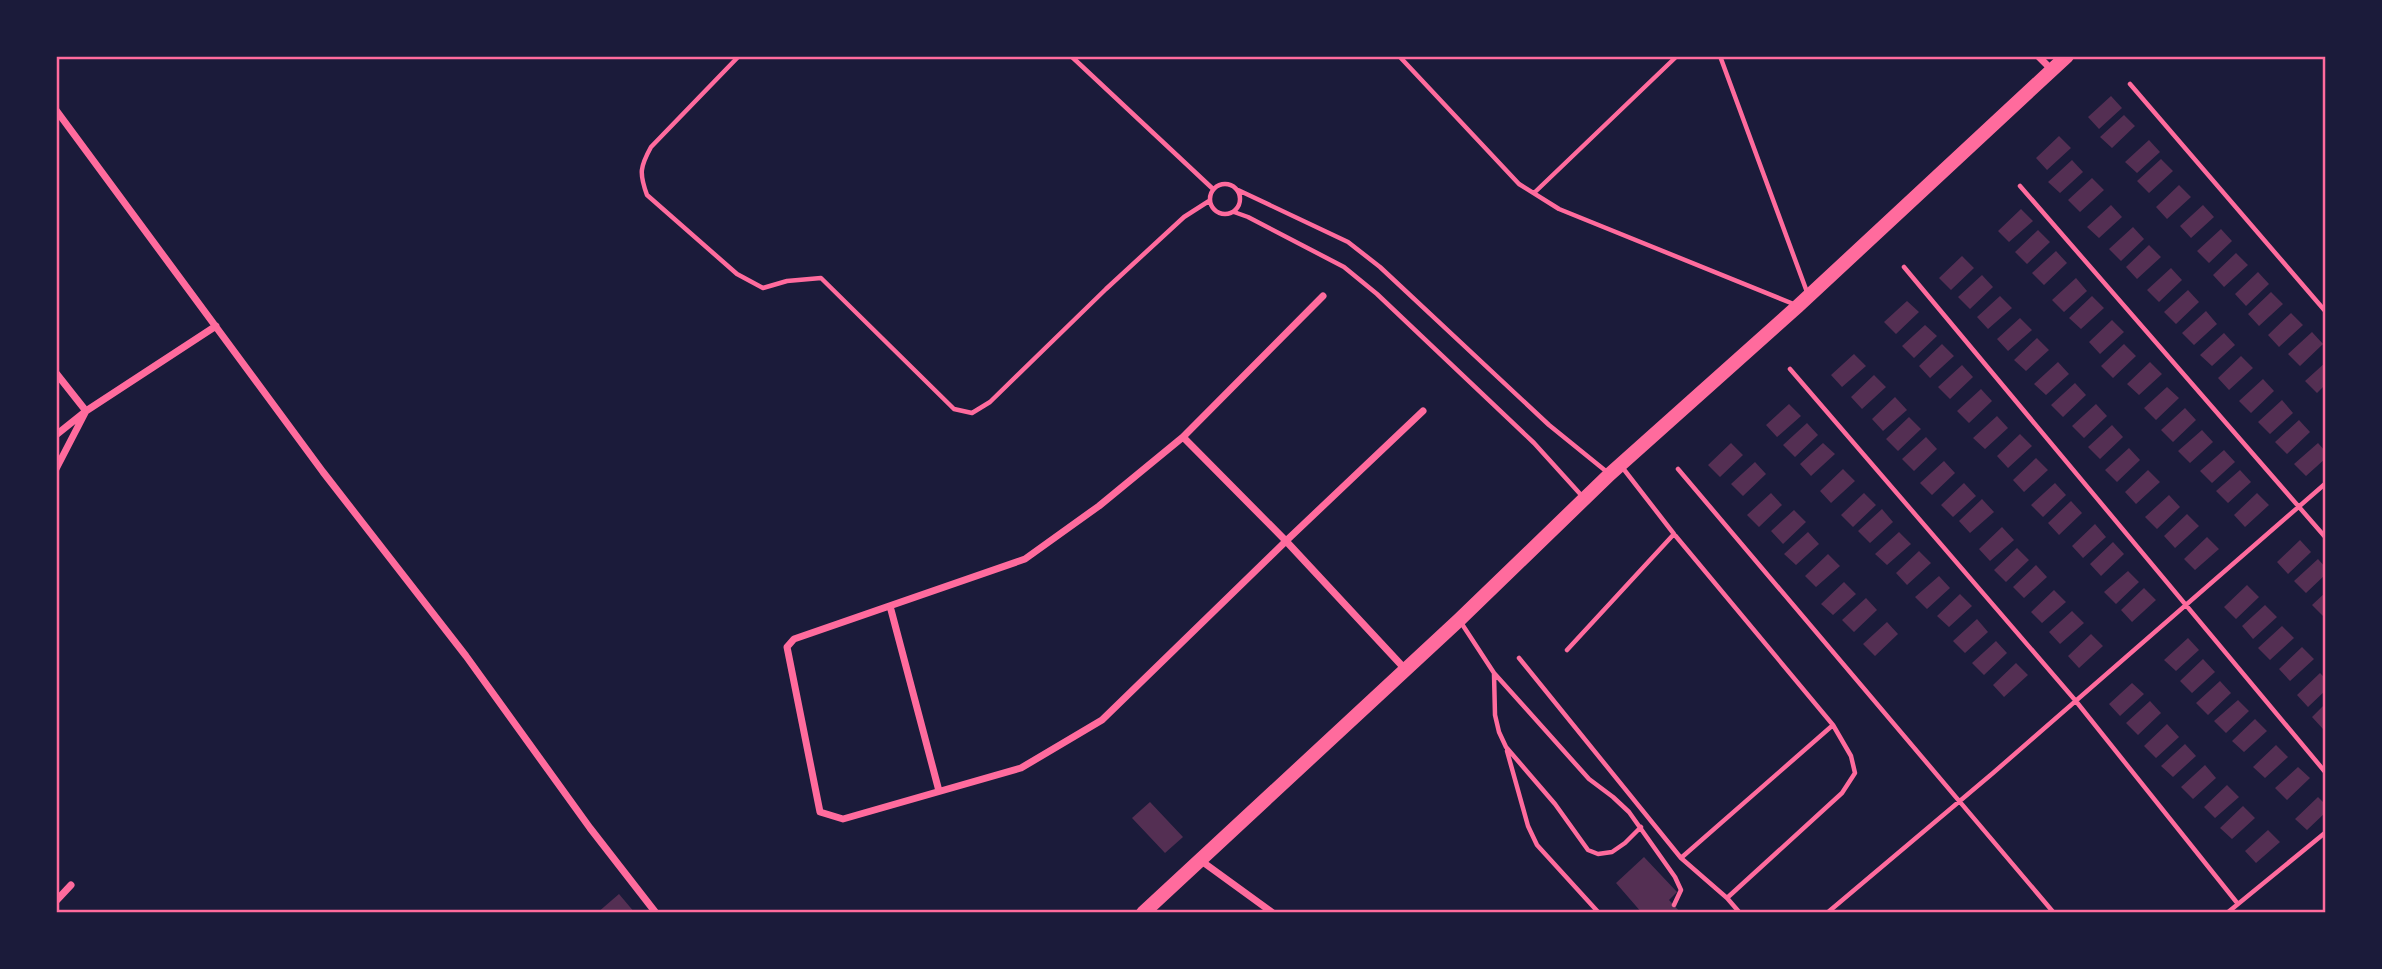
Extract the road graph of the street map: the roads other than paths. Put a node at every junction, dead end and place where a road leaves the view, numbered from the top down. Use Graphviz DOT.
graph roads {
  1 [pos="739,56"];
  2 [pos="1071,56"];
  3 [pos="1399,56"];
  4 [pos="1677,56"];
  5 [pos="1720,56"];
  6 [pos="2038,56"];
  7 [pos="2067,56"];
  8 [pos="2052,70"];
  9 [pos="2130,84"];
  10 [pos="56,110"];
  11 [pos="2020,186"];
  12 [pos="1213,189"];
  13 [pos="1238,190"];
  14 [pos="1534,193"];
  15 [pos="1209,201"];
  16 [pos="1234,212"];
  17 [pos="1904,267"];
  18 [pos="1323,296"];
  19 [pos="1803,301"];
  20 [pos="2326,312"];
  21 [pos="216,326"];
  22 [pos="1790,369"];
  23 [pos="56,373"];
  24 [pos="86,411"];
  25 [pos="1423,411"];
  26 [pos="56,435"];
  27 [pos="1183,437"];
  28 [pos="56,469"];
  29 [pos="1678,469"];
  30 [pos="1616,470"];
  31 [pos="2326,483"];
  32 [pos="1585,499"];
  33 [pos="2299,506"];
  34 [pos="1674,534"];
  35 [pos="2326,538"];
  36 [pos="1286,541"];
  37 [pos="2186,605"];
  38 [pos="890,606"];
  39 [pos="1459,620"];
  40 [pos="1567,650"];
  41 [pos="1519,658"];
  42 [pos="1405,669"];
  43 [pos="1494,673"];
  44 [pos="2075,700"];
  45 [pos="1833,725"];
  46 [pos="1506,747"];
  47 [pos="2326,773"];
  48 [pos="939,791"];
  49 [pos="1960,801"];
  50 [pos="1641,827"];
  51 [pos="2326,832"];
  52 [pos="1681,858"];
  53 [pos="1199,859"];
  54 [pos="71,885"];
  55 [pos="1727,898"];
  56 [pos="56,901"];
  57 [pos="2238,904"];
  58 [pos="1674,905"];
  59 [pos="656,913"];
  60 [pos="1143,913"];
  61 [pos="1273,913"];
  62 [pos="1599,913"];
  63 [pos="1740,913"];
  64 [pos="1827,913"];
  65 [pos="2054,913"];
  66 [pos="2227,913"];
  1 -- 15 [label="lane"];
  2 -- 12 [label="lane"];
  3 -- 14 [label="lane"];
  4 -- 14 [label="lane"];
  5 -- 19 [label="lane"];
  6 -- 8 [label="street"];
  7 -- 8 [label="main road"];
  8 -- 19 [label="main road"];
  9 -- 20 [label="lane"];
  10 -- 21 [label="street"];
  11 -- 33 [label="lane"];
  12 -- 13 [label="lane"];
  12 -- 15 [label="lane"];
  13 -- 16 [label="lane"];
  13 -- 30 [label="lane"];
  14 -- 19 [label="lane"];
  15 -- 16 [label="lane"];
  16 -- 32 [label="lane"];
  17 -- 37 [label="lane"];
  18 -- 27 [label="street"];
  19 -- 30 [label="main road"];
  21 -- 24 [label="street"];
  21 -- 59 [label="street"];
  22 -- 44 [label="lane"];
  23 -- 24 [label="street"];
  24 -- 26 [label="street"];
  24 -- 28 [label="street"];
  25 -- 36 [label="street"];
  27 -- 36 [label="street"];
  27 -- 38 [label="street"];
  29 -- 49 [label="lane"];
  30 -- 32 [label="main road"];
  30 -- 34 [label="lane"];
  31 -- 33 [label="lane"];
  32 -- 39 [label="main road"];
  33 -- 35 [label="lane"];
  33 -- 37 [label="lane"];
  34 -- 40 [label="lane"];
  34 -- 45 [label="lane"];
  36 -- 42 [label="street"];
  36 -- 48 [label="street"];
  37 -- 44 [label="lane"];
  37 -- 47 [label="lane"];
  38 -- 48 [label="street"];
  38 -- 48 [label="street"];
  39 -- 42 [label="main road"];
  39 -- 43 [label="lane"];
  41 -- 52 [label="lane"];
  42 -- 53 [label="main road"];
  43 -- 46 [label="lane"];
  43 -- 50 [label="lane"];
  44 -- 49 [label="lane"];
  44 -- 57 [label="lane"];
  45 -- 52 [label="lane"];
  45 -- 55 [label="lane"];
  46 -- 50 [label="lane"];
  46 -- 62 [label="lane"];
  49 -- 64 [label="lane"];
  49 -- 65 [label="lane"];
  50 -- 58 [label="lane"];
  51 -- 57 [label="lane"];
  52 -- 55 [label="lane"];
  53 -- 60 [label="main road"];
  53 -- 61 [label="street"];
  54 -- 56 [label="street"];
  55 -- 63 [label="lane"];
  57 -- 66 [label="lane"];
}
